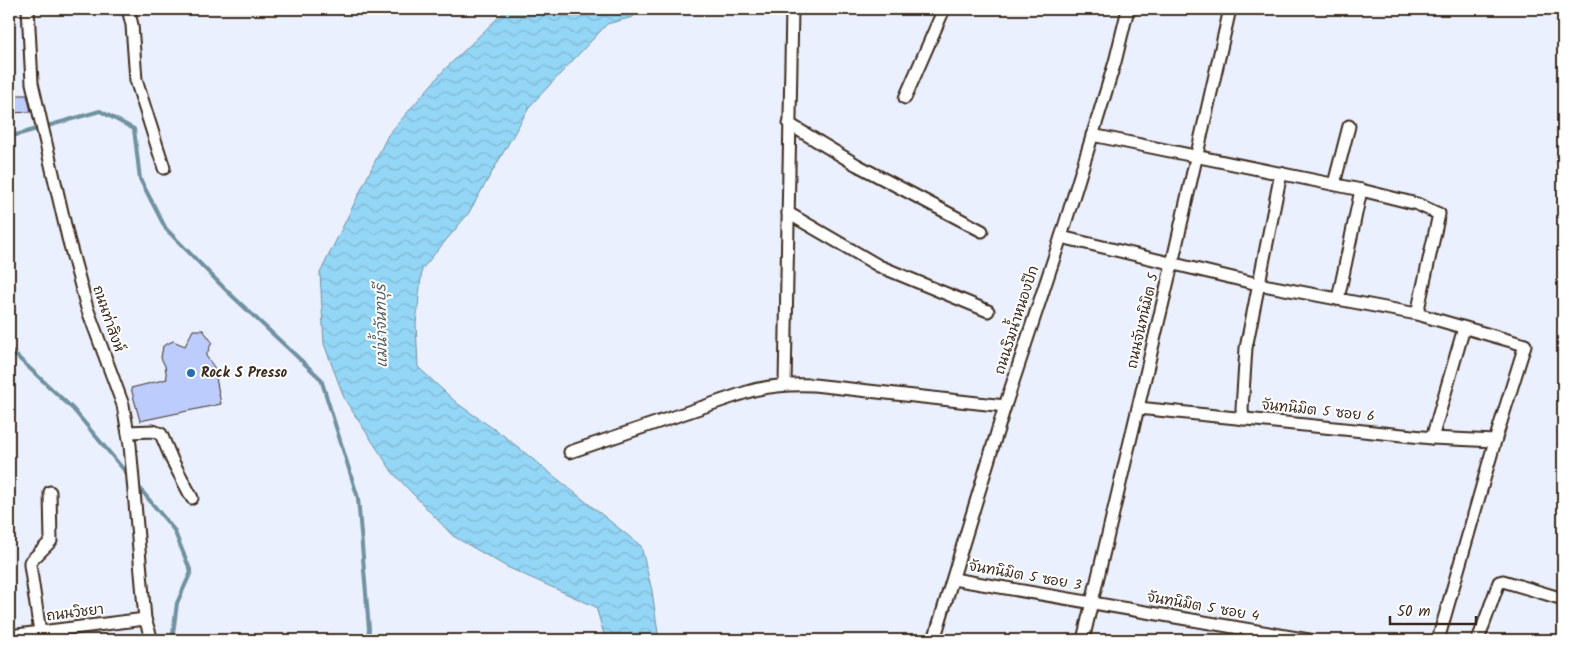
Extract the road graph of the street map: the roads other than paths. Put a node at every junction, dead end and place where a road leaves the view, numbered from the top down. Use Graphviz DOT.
graph roads {
  1 [pos="28,9"];
  2 [pos="128,9"];
  3 [pos="792,9"];
  4 [pos="944,9"];
  5 [pos="1128,9"];
  6 [pos="1230,9"];
  7 [pos="905,98"];
  8 [pos="789,124"];
  9 [pos="1349,126"];
  10 [pos="1092,135"];
  11 [pos="1197,156"];
  12 [pos="164,168"];
  13 [pos="1281,173"];
  14 [pos="1334,184"];
  15 [pos="1361,190"];
  16 [pos="788,213"];
  17 [pos="982,231"];
  18 [pos="1061,237"];
  19 [pos="1172,264"];
  20 [pos="1258,284"];
  21 [pos="1338,299"];
  22 [pos="988,311"];
  23 [pos="1417,314"];
  24 [pos="1464,328"];
  25 [pos="784,384"];
  26 [pos="1005,406"];
  27 [pos="1138,408"];
  28 [pos="1243,420"];
  29 [pos="128,432"];
  30 [pos="1432,438"];
  31 [pos="1495,441"];
  32 [pos="570,452"];
  33 [pos="50,492"];
  34 [pos="192,498"];
  35 [pos="953,579"];
  36 [pos="1563,598"];
  37 [pos="1092,603"];
  38 [pos="145,619"];
  39 [pos="40,632"];
  40 [pos="9,636"];
  41 [pos="152,640"];
  42 [pos="934,640"];
  43 [pos="1083,640"];
  44 [pos="1310,640"];
  45 [pos="1438,640"];
  46 [pos="1478,640"];
  1 -- 29 [label="street, ถนนท่าสิงห์"];
  2 -- 12 [label="street"];
  3 -- 8 [label="street"];
  4 -- 7 [label="street"];
  5 -- 10 [label="street, ถนนริมน้ำหนองปึก"];
  6 -- 11 [label="street, ถนนจันทนิมิต 5"];
  8 -- 16 [label="street"];
  8 -- 17 [label="street"];
  9 -- 14 [label="street"];
  10 -- 11 [label="street"];
  10 -- 18 [label="street, ถนนริมน้ำหนองปึก"];
  11 -- 13 [label="street"];
  11 -- 19 [label="street, ถนนจันทนิมิต 5"];
  13 -- 14 [label="street"];
  13 -- 20 [label="street"];
  14 -- 15 [label="street"];
  15 -- 21 [label="street"];
  15 -- 23 [label="street"];
  16 -- 22 [label="street"];
  16 -- 25 [label="street"];
  18 -- 19 [label="street"];
  18 -- 26 [label="street, ถนนริมน้ำหนองปึก"];
  19 -- 20 [label="street"];
  19 -- 27 [label="street, ถนนจันทนิมิต 5"];
  20 -- 21 [label="street"];
  20 -- 28 [label="street"];
  21 -- 23 [label="street"];
  23 -- 24 [label="street"];
  24 -- 30 [label="street"];
  24 -- 31 [label="street"];
  25 -- 26 [label="street"];
  25 -- 32 [label="street"];
  26 -- 35 [label="street, ถนนริมน้ำหนองปึก"];
  27 -- 28 [label="street, จันทนิมิต 5 ซอย 6"];
  27 -- 37 [label="street, ถนนจันทนิมิต 5"];
  28 -- 30 [label="street, จันทนิมิต 5 ซอย 6"];
  29 -- 34 [label="street"];
  29 -- 38 [label="street, ถนนท่าสิงห์"];
  30 -- 31 [label="street, จันทนิมิต 5 ซอย 6"];
  31 -- 45 [label="street"];
  33 -- 39 [label="street"];
  35 -- 37 [label="street, จันทนิมิต 5 ซอย 3"];
  35 -- 42 [label="street, ถนนริมน้ำหนองปึก"];
  36 -- 46 [label="street"];
  37 -- 43 [label="street, ถนนจันทนิมิต 5"];
  37 -- 44 [label="street, จันทนิมิต 5 ซอย 4"];
  38 -- 39 [label="street, ถนนวิชยา"];
  38 -- 41 [label="street, ถนนท่าสิงห์"];
  39 -- 40 [label="street, ถนนวิชยา"];
}
